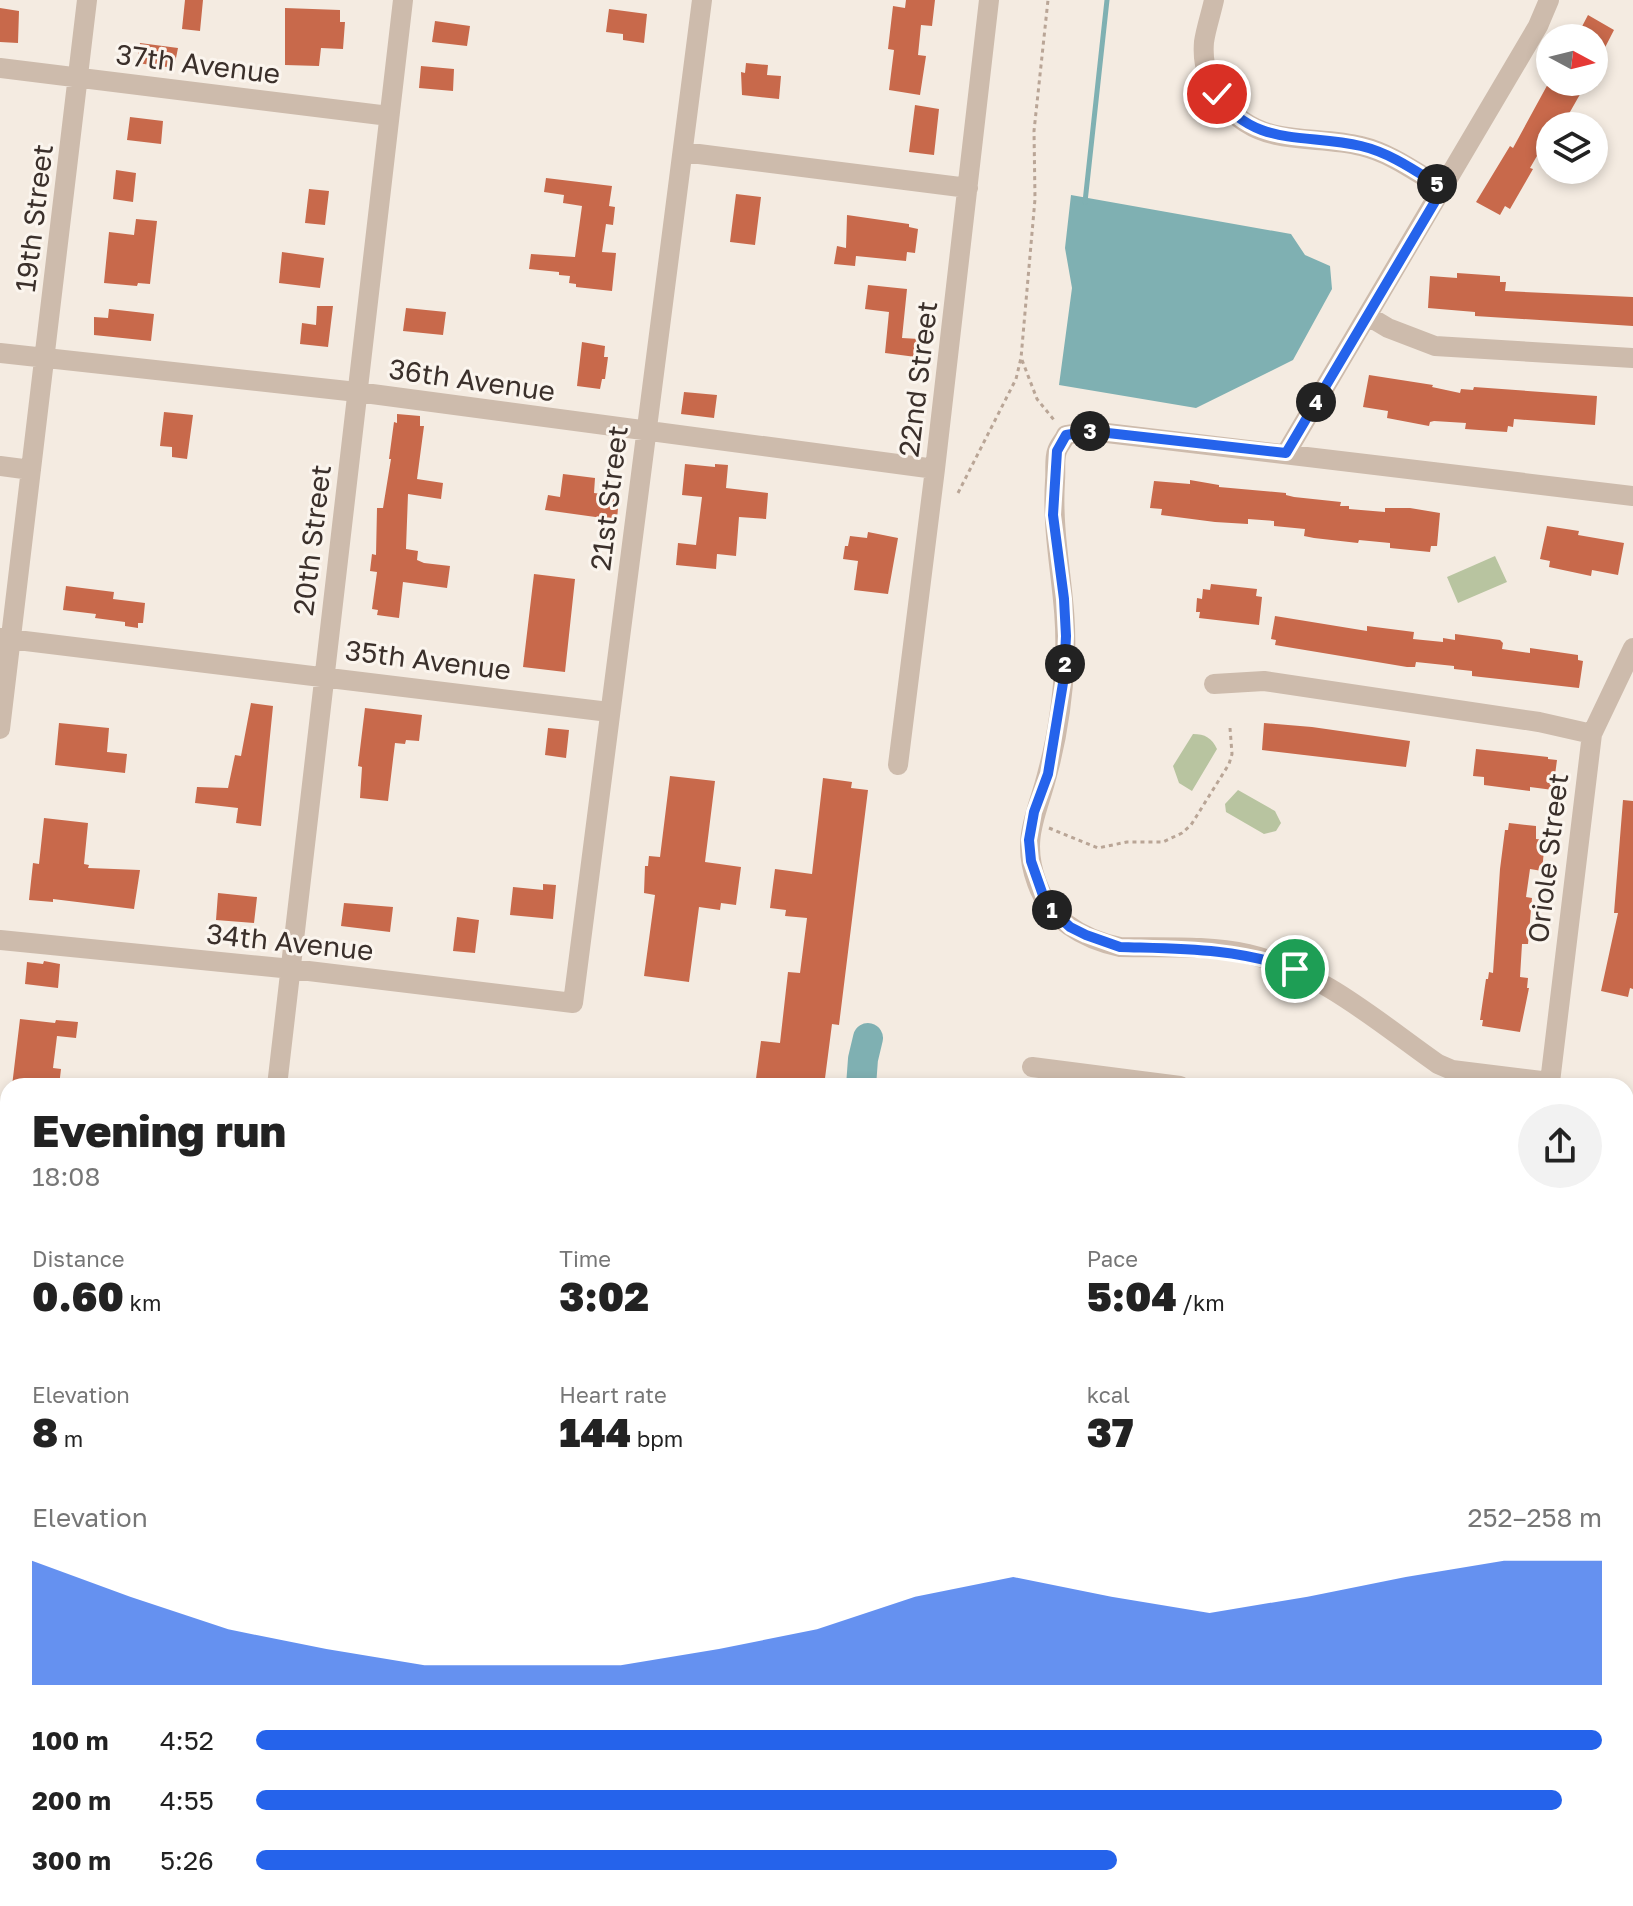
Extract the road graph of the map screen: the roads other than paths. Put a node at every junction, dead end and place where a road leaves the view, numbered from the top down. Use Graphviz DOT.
graph roads {
  1 [pos="87,0"];
  2 [pos="403,0"];
  3 [pos="702,0"];
  4 [pos="989,0"];
  5 [pos="1214,0"];
  6 [pos="1549,0"];
  7 [pos="0,68"];
  8 [pos="78,77"];
  9 [pos="389,116"];
  10 [pos="683,152"];
  11 [pos="968,188"];
  12 [pos="1443,188"];
  13 [pos="1368,316"];
  14 [pos="0,353"];
  15 [pos="1633,358"];
  16 [pos="46,359"];
  17 [pos="357,392"];
  18 [pos="645,432"];
  19 [pos="1286,453"];
  20 [pos="0,466"];
  21 [pos="935,469"];
  22 [pos="31,470"];
  23 [pos="1633,496"];
  24 [pos="5,639"];
  25 [pos="1633,648"];
  26 [pos="325,676"];
  27 [pos="1214,684"];
  28 [pos="609,712"];
  29 [pos="0,729"];
  30 [pos="1592,734"];
  31 [pos="898,765"];
  32 [pos="0,940"];
  33 [pos="292,969"];
  34 [pos="573,1003"];
  35 [pos="1032,1067"];
  36 [pos="278,1078"];
  37 [pos="1118,1078"];
  38 [pos="1517,1078"];
  39 [pos="1550,1078"];
  1 -- 8 [label="street, 19th Street"];
  2 -- 9 [label="street, 20th Street"];
  3 -- 10 [label="street, 21st Street"];
  4 -- 11 [label="street, 22nd Street"];
  5 -- 12 [label="street"];
  6 -- 12 [label="street"];
  7 -- 8 [label="street, 37th Avenue"];
  8 -- 9 [label="street, 37th Avenue"];
  8 -- 16 [label="street, 19th Street"];
  9 -- 17 [label="street, 20th Street"];
  10 -- 11 [label="street"];
  10 -- 18 [label="street, 21st Street"];
  11 -- 21 [label="street, 22nd Street"];
  12 -- 13 [label="street"];
  13 -- 15 [label="street"];
  13 -- 19 [label="street"];
  14 -- 16 [label="street, 36th Avenue"];
  16 -- 17 [label="street, 36th Avenue"];
  16 -- 22 [label="street, 19th Street"];
  17 -- 18 [label="street, 36th Avenue"];
  17 -- 26 [label="street, 20th Street"];
  18 -- 21 [label="street, 36th Avenue"];
  18 -- 28 [label="street, 21st Street"];
  19 -- 23 [label="street"];
  19 -- 38 [label="street, Oriole Street"];
  20 -- 22 [label="street"];
  21 -- 31 [label="street, 22nd Street"];
  22 -- 24 [label="street, 19th Street"];
  24 -- 26 [label="street, 35th Avenue"];
  24 -- 29 [label="street, 19th Street"];
  25 -- 30 [label="street, Oriole Street"];
  26 -- 28 [label="street, 35th Avenue"];
  26 -- 33 [label="street, 20th Street"];
  27 -- 30 [label="street"];
  28 -- 34 [label="street, 21st Street"];
  30 -- 39 [label="street, Oriole Street"];
  32 -- 33 [label="street, 34th Avenue"];
  33 -- 34 [label="street, 34th Avenue"];
  33 -- 36 [label="street, 20th Street"];
  35 -- 37 [label="street"];
}
